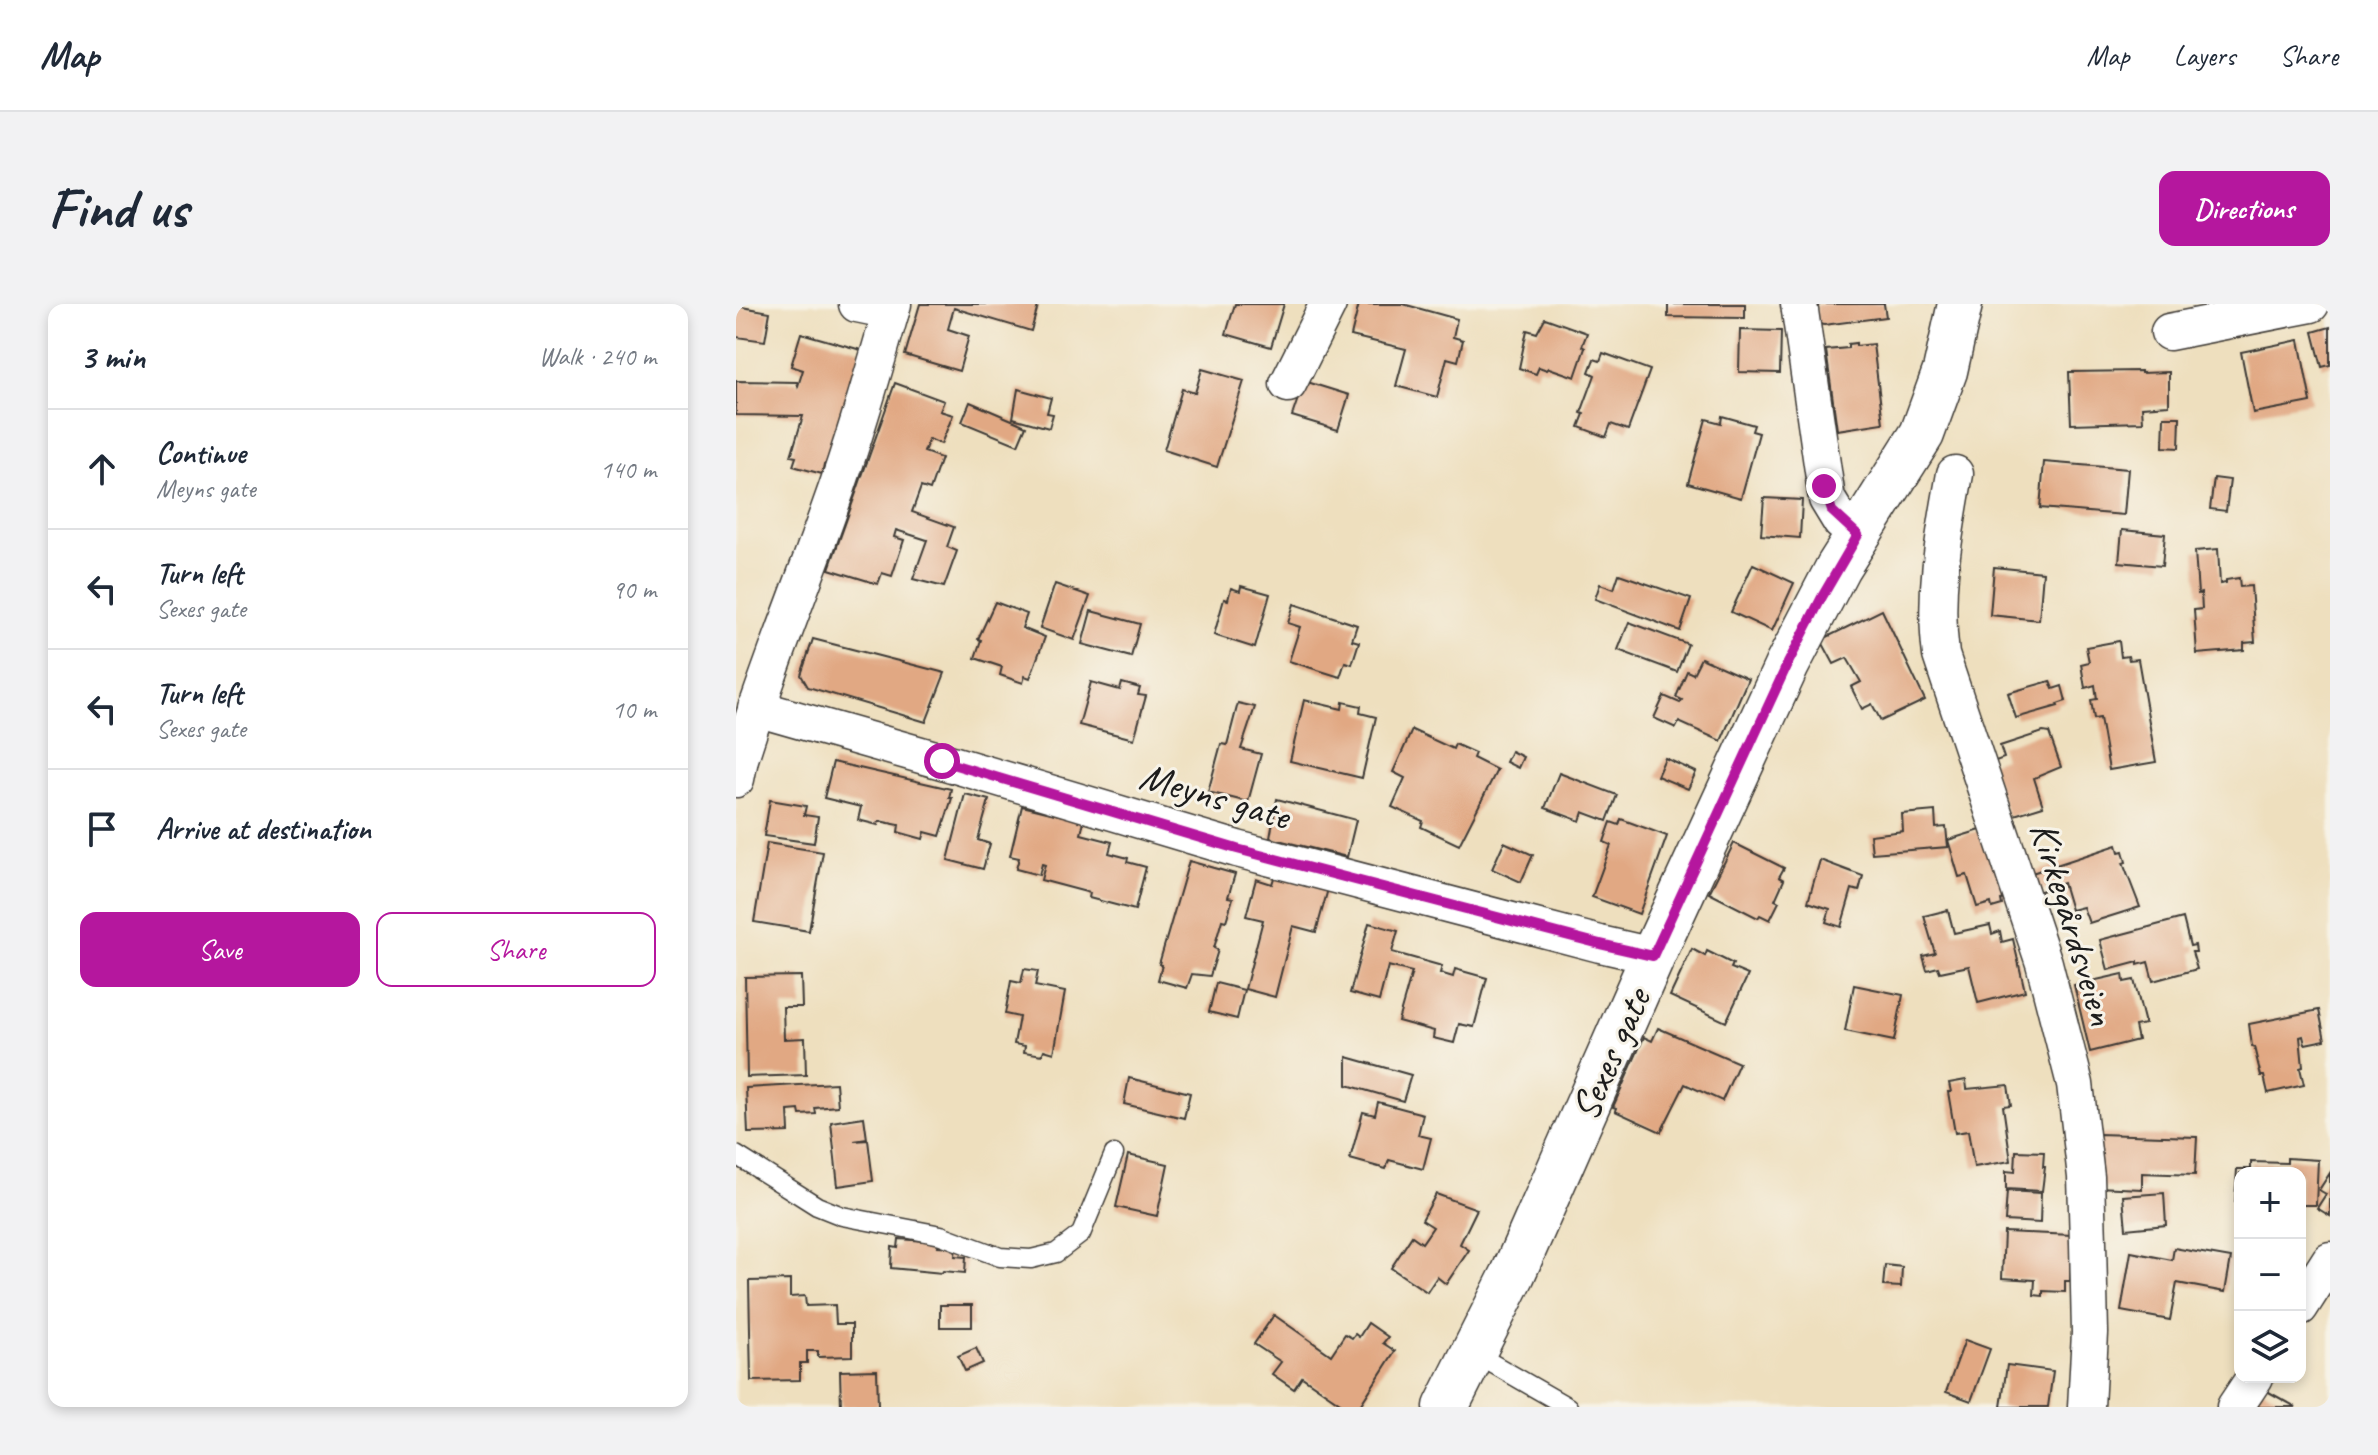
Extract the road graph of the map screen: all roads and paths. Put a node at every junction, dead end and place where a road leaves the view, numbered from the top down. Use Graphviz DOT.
graph roads {
  1 [pos="1328,304"];
  2 [pos="1799,304"];
  3 [pos="1960,304"];
  4 [pos="2311,304"];
  5 [pos="881,306"];
  6 [pos="2169,332"];
  7 [pos="1288,384"];
  8 [pos="1955,474"];
  9 [pos="1858,535"];
  10 [pos="756,708"];
  11 [pos="736,779"];
  12 [pos="1653,956"];
  13 [pos="1114,1154"];
  14 [pos="736,1155"];
  15 [pos="2330,1260"];
  16 [pos="2306,1298"];
  17 [pos="1474,1353"];
  18 [pos="2251,1383"];
  19 [pos="1446,1407"];
  20 [pos="1568,1407"];
  21 [pos="2086,1407"];
  22 [pos="2235,1407"];
  1 -- 7 [label="street"];
  2 -- 9 [label="street"];
  3 -- 9 [label="street, Sexes gate"];
  4 -- 6 [label="street"];
  5 -- 10 [label="street"];
  8 -- 21 [label="street, Kirkegårdsveien"];
  9 -- 12 [label="street, Sexes gate"];
  10 -- 11 [label="street"];
  10 -- 12 [label="street, Meyns gate"];
  12 -- 17 [label="street, Sexes gate"];
  13 -- 14 [label="lane"];
  15 -- 16 [label="street"];
  17 -- 19 [label="street, Sexes gate"];
  17 -- 20 [label="lane"];
  18 -- 22 [label="street"];
}
